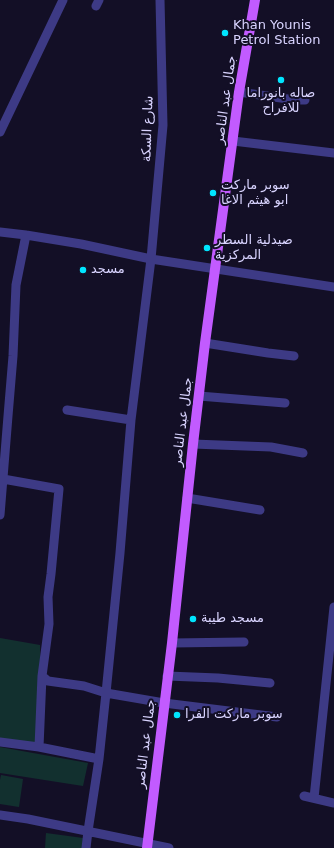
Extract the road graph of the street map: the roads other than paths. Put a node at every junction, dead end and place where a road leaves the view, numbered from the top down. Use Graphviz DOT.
graph roads {
  1 [pos="63,0"];
  2 [pos="160,0"];
  3 [pos="255,0"];
  4 [pos="239,92"];
  5 [pos="305,100"];
  6 [pos="0,132"];
  7 [pos="233,141"];
  8 [pos="334,153"];
  9 [pos="0,232"];
  10 [pos="26,235"];
  11 [pos="151,258"];
  12 [pos="215,269"];
  13 [pos="334,287"];
  14 [pos="205,343"];
  15 [pos="294,356"];
  16 [pos="199,396"];
  17 [pos="285,403"];
  18 [pos="67,410"];
  19 [pos="131,420"];
  20 [pos="193,444"];
  21 [pos="3,446"];
  22 [pos="303,453"];
  23 [pos="3,479"];
  24 [pos="187,498"];
  25 [pos="260,510"];
  26 [pos="0,515"];
  27 [pos="334,607"];
  28 [pos="172,642"];
  29 [pos="244,642"];
  30 [pos="42,676"];
  31 [pos="167,676"];
  32 [pos="270,683"];
  33 [pos="106,693"];
  34 [pos="164,703"];
  35 [pos="277,717"];
  36 [pos="0,742"];
  37 [pos="40,747"];
  38 [pos="99,759"];
  39 [pos="334,802"];
  40 [pos="0,815"];
  41 [pos="88,832"];
  42 [pos="147,846"];
  43 [pos="86,848"];
  44 [pos="169,848"];
  1 -- 6 [label="street"];
  2 -- 11 [label="street, شارع السكة"];
  3 -- 4 [label="main road, جمال عبد الناصر"];
  4 -- 5 [label="street"];
  4 -- 7 [label="main road, جمال عبد الناصر"];
  7 -- 8 [label="street"];
  7 -- 12 [label="main road, جمال عبد الناصر"];
  9 -- 10 [label="street"];
  10 -- 11 [label="street"];
  10 -- 21 [label="street"];
  11 -- 12 [label="street"];
  11 -- 19 [label="street, شارع السكة"];
  12 -- 13 [label="street"];
  12 -- 14 [label="main road, جمال عبد الناصر"];
  14 -- 15 [label="street"];
  14 -- 16 [label="main road, جمال عبد الناصر"];
  16 -- 17 [label="street"];
  16 -- 20 [label="main road, جمال عبد الناصر"];
  18 -- 19 [label="street"];
  19 -- 33 [label="street, شارع السكة"];
  20 -- 22 [label="street"];
  20 -- 24 [label="main road, جمال عبد الناصر"];
  21 -- 23 [label="street"];
  23 -- 26 [label="street"];
  23 -- 30 [label="street"];
  24 -- 25 [label="street"];
  24 -- 28 [label="main road, جمال عبد الناصر"];
  27 -- 39 [label="street"];
  28 -- 29 [label="street"];
  28 -- 31 [label="main road, جمال عبد الناصر"];
  30 -- 33 [label="street"];
  30 -- 37 [label="street"];
  31 -- 32 [label="street"];
  31 -- 34 [label="main road, جمال عبد الناصر"];
  33 -- 34 [label="street"];
  33 -- 38 [label="street, شارع السكة"];
  34 -- 35 [label="street"];
  34 -- 42 [label="main road, جمال عبد الناصر"];
  36 -- 37 [label="street"];
  37 -- 38 [label="street"];
  38 -- 41 [label="street, شارع السكة"];
  40 -- 41 [label="street"];
  41 -- 42 [label="street"];
  41 -- 43 [label="street, شارع السكة"];
  42 -- 44 [label="street"];
}
